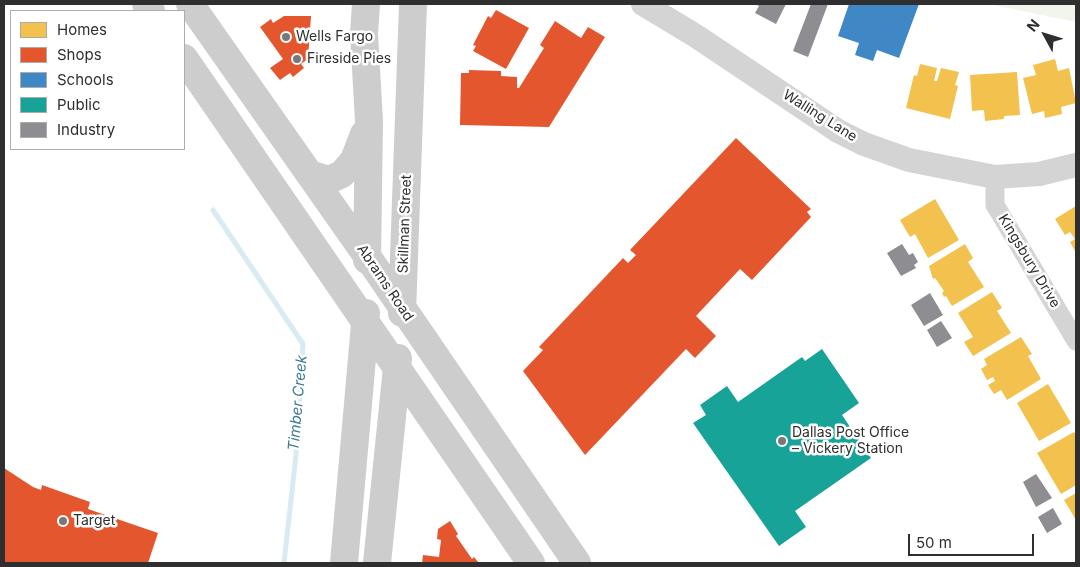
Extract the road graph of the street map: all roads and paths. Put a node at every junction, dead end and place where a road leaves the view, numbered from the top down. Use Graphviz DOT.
graph roads {
  1 [pos="190,4"];
  2 [pos="366,4"];
  3 [pos="413,4"];
  4 [pos="643,4"];
  5 [pos="185,59"];
  6 [pos="369,121"];
  7 [pos="1076,165"];
  8 [pos="310,174"];
  9 [pos="995,177"];
  10 [pos="367,256"];
  11 [pos="402,311"];
  12 [pos="366,321"];
  13 [pos="1076,341"];
  14 [pos="398,366"];
  15 [pos="344,563"];
  16 [pos="377,563"];
  17 [pos="531,563"];
  18 [pos="577,563"];
  1 -- 8 [label="main road, Abrams Road"];
  2 -- 6 [label="main road"];
  3 -- 11 [label="main road, Skillman Street"];
  4 -- 9 [label="street, Walling Lane"];
  5 -- 12 [label="main road"];
  6 -- 8 [label="main road"];
  6 -- 10 [label="main road"];
  7 -- 9 [label="street, Walling Lane"];
  8 -- 10 [label="main road, Abrams Road"];
  9 -- 13 [label="street, Kingsbury Drive"];
  10 -- 11 [label="main road, Abrams Road"];
  10 -- 12 [label="main road"];
  11 -- 14 [label="main road, Skillman Street"];
  11 -- 18 [label="main road, Abrams Road"];
  12 -- 14 [label="main road"];
  12 -- 15 [label="main road"];
  14 -- 16 [label="main road, Skillman Street"];
  14 -- 17 [label="main road"];
}
